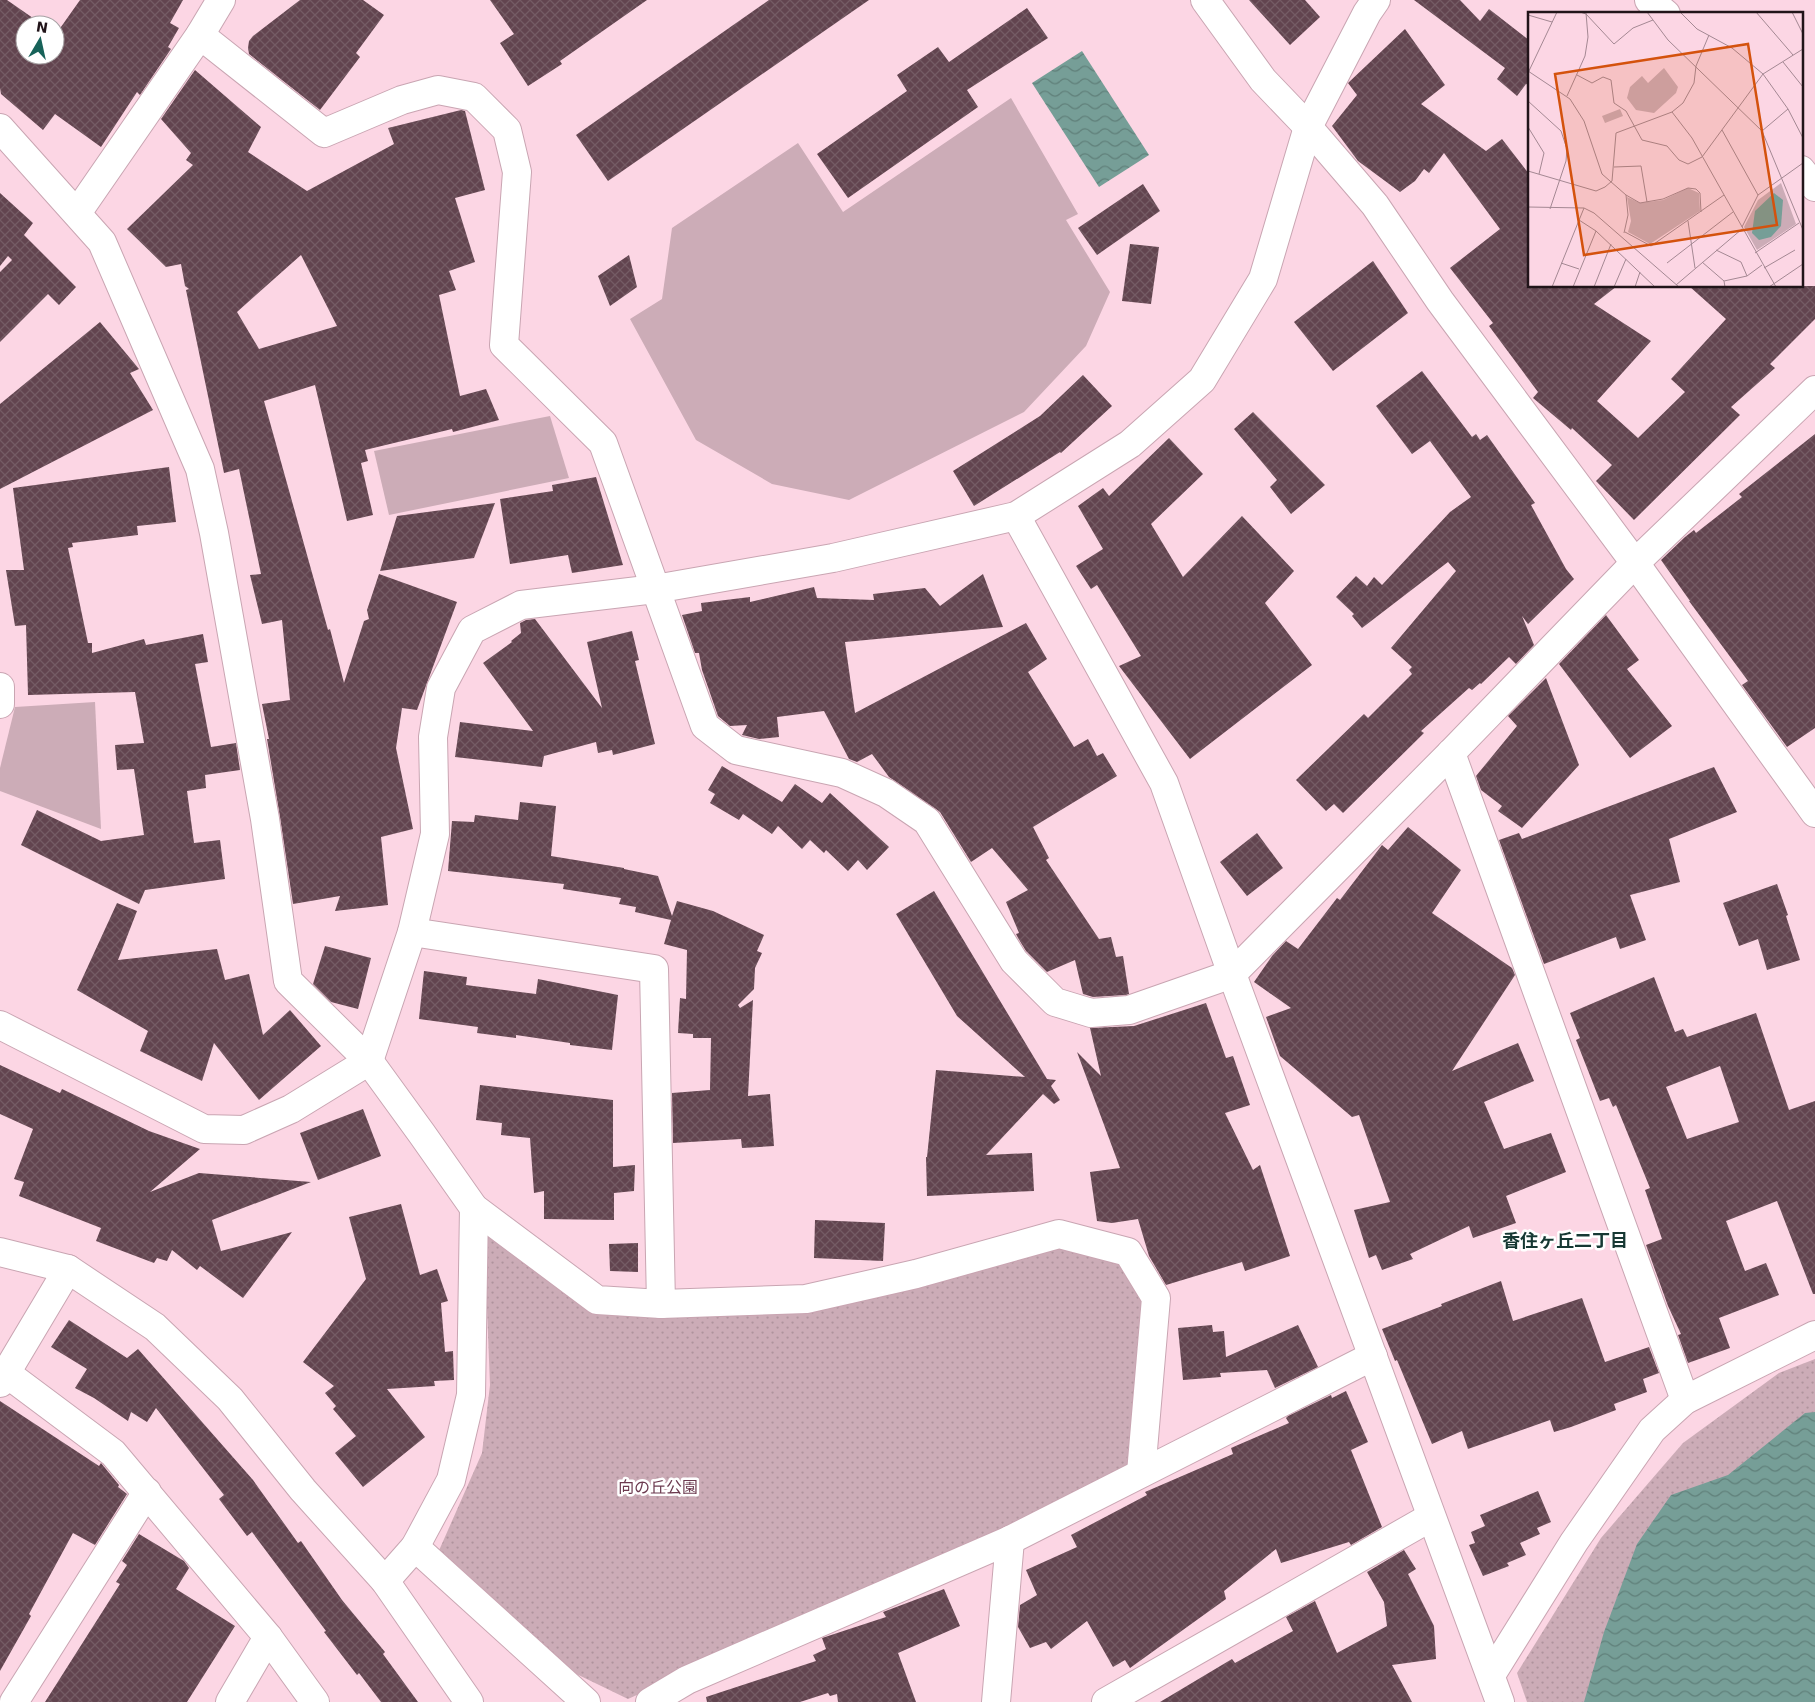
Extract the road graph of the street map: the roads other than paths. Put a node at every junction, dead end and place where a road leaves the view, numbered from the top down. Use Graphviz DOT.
graph roads {
  1 [pos="221,0"];
  2 [pos="1205,0"];
  3 [pos="1376,0"];
  4 [pos="1649,0"];
  5 [pos="1664,12"];
  6 [pos="200,35"];
  7 [pos="1308,127"];
  8 [pos="0,128"];
  9 [pos="1802,171"];
  10 [pos="1815,187"];
  11 [pos="77,213"];
  12 [pos="1815,390"];
  13 [pos="1016,516"];
  14 [pos="1635,563"];
  15 [pos="655,590"];
  16 [pos="0,687"];
  17 [pos="0,704"];
  18 [pos="1451,753"];
  19 [pos="1815,813"];
  20 [pos="412,932"];
  21 [pos="1232,974"];
  22 [pos="0,1025"];
  23 [pos="369,1062"];
  24 [pos="474,1208"];
  25 [pos="0,1252"];
  26 [pos="68,1269"];
  27 [pos="661,1304"];
  28 [pos="1815,1336"];
  29 [pos="1373,1356"];
  30 [pos="3,1378"];
  31 [pos="1685,1400"];
  32 [pos="1141,1472"];
  33 [pos="147,1492"];
  34 [pos="1431,1517"];
  35 [pos="1010,1540"];
  36 [pos="415,1547"];
  37 [pos="385,1581"];
  38 [pos="268,1637"];
  39 [pos="1492,1693"];
  40 [pos="14,1702"];
  41 [pos="230,1702"];
  42 [pos="315,1702"];
  43 [pos="469,1702"];
  44 [pos="586,1702"];
  45 [pos="650,1702"];
  46 [pos="996,1702"];
  47 [pos="1106,1702"];
  1 -- 6 [label="street"];
  2 -- 7 [label="street"];
  3 -- 7 [label="street"];
  4 -- 5 [label="street"];
  6 -- 11 [label="street"];
  6 -- 15 [label="street"];
  7 -- 13 [label="street"];
  7 -- 14 [label="street"];
  8 -- 11 [label="street"];
  9 -- 10 [label="street"];
  11 -- 23 [label="street"];
  12 -- 14 [label="street"];
  13 -- 15 [label="street"];
  13 -- 21 [label="street"];
  14 -- 18 [label="street"];
  14 -- 19 [label="street"];
  15 -- 20 [label="street"];
  15 -- 21 [label="street"];
  16 -- 17 [label="street"];
  18 -- 21 [label="street"];
  18 -- 31 [label="street"];
  20 -- 23 [label="street"];
  20 -- 27 [label="street"];
  21 -- 29 [label="street"];
  22 -- 23 [label="street"];
  23 -- 24 [label="street"];
  24 -- 27 [label="street"];
  24 -- 36 [label="street"];
  25 -- 26 [label="street"];
  26 -- 30 [label="street"];
  26 -- 37 [label="street"];
  27 -- 32 [label="street"];
  28 -- 31 [label="street"];
  29 -- 32 [label="street"];
  29 -- 34 [label="street"];
  30 -- 33 [label="street"];
  31 -- 39 [label="street"];
  32 -- 35 [label="street"];
  33 -- 38 [label="street"];
  33 -- 40 [label="street"];
  34 -- 39 [label="street"];
  34 -- 47 [label="street"];
  35 -- 45 [label="street"];
  35 -- 46 [label="street"];
  36 -- 37 [label="street"];
  36 -- 44 [label="street"];
  37 -- 43 [label="street"];
  38 -- 41 [label="street"];
  38 -- 42 [label="street"];
}
